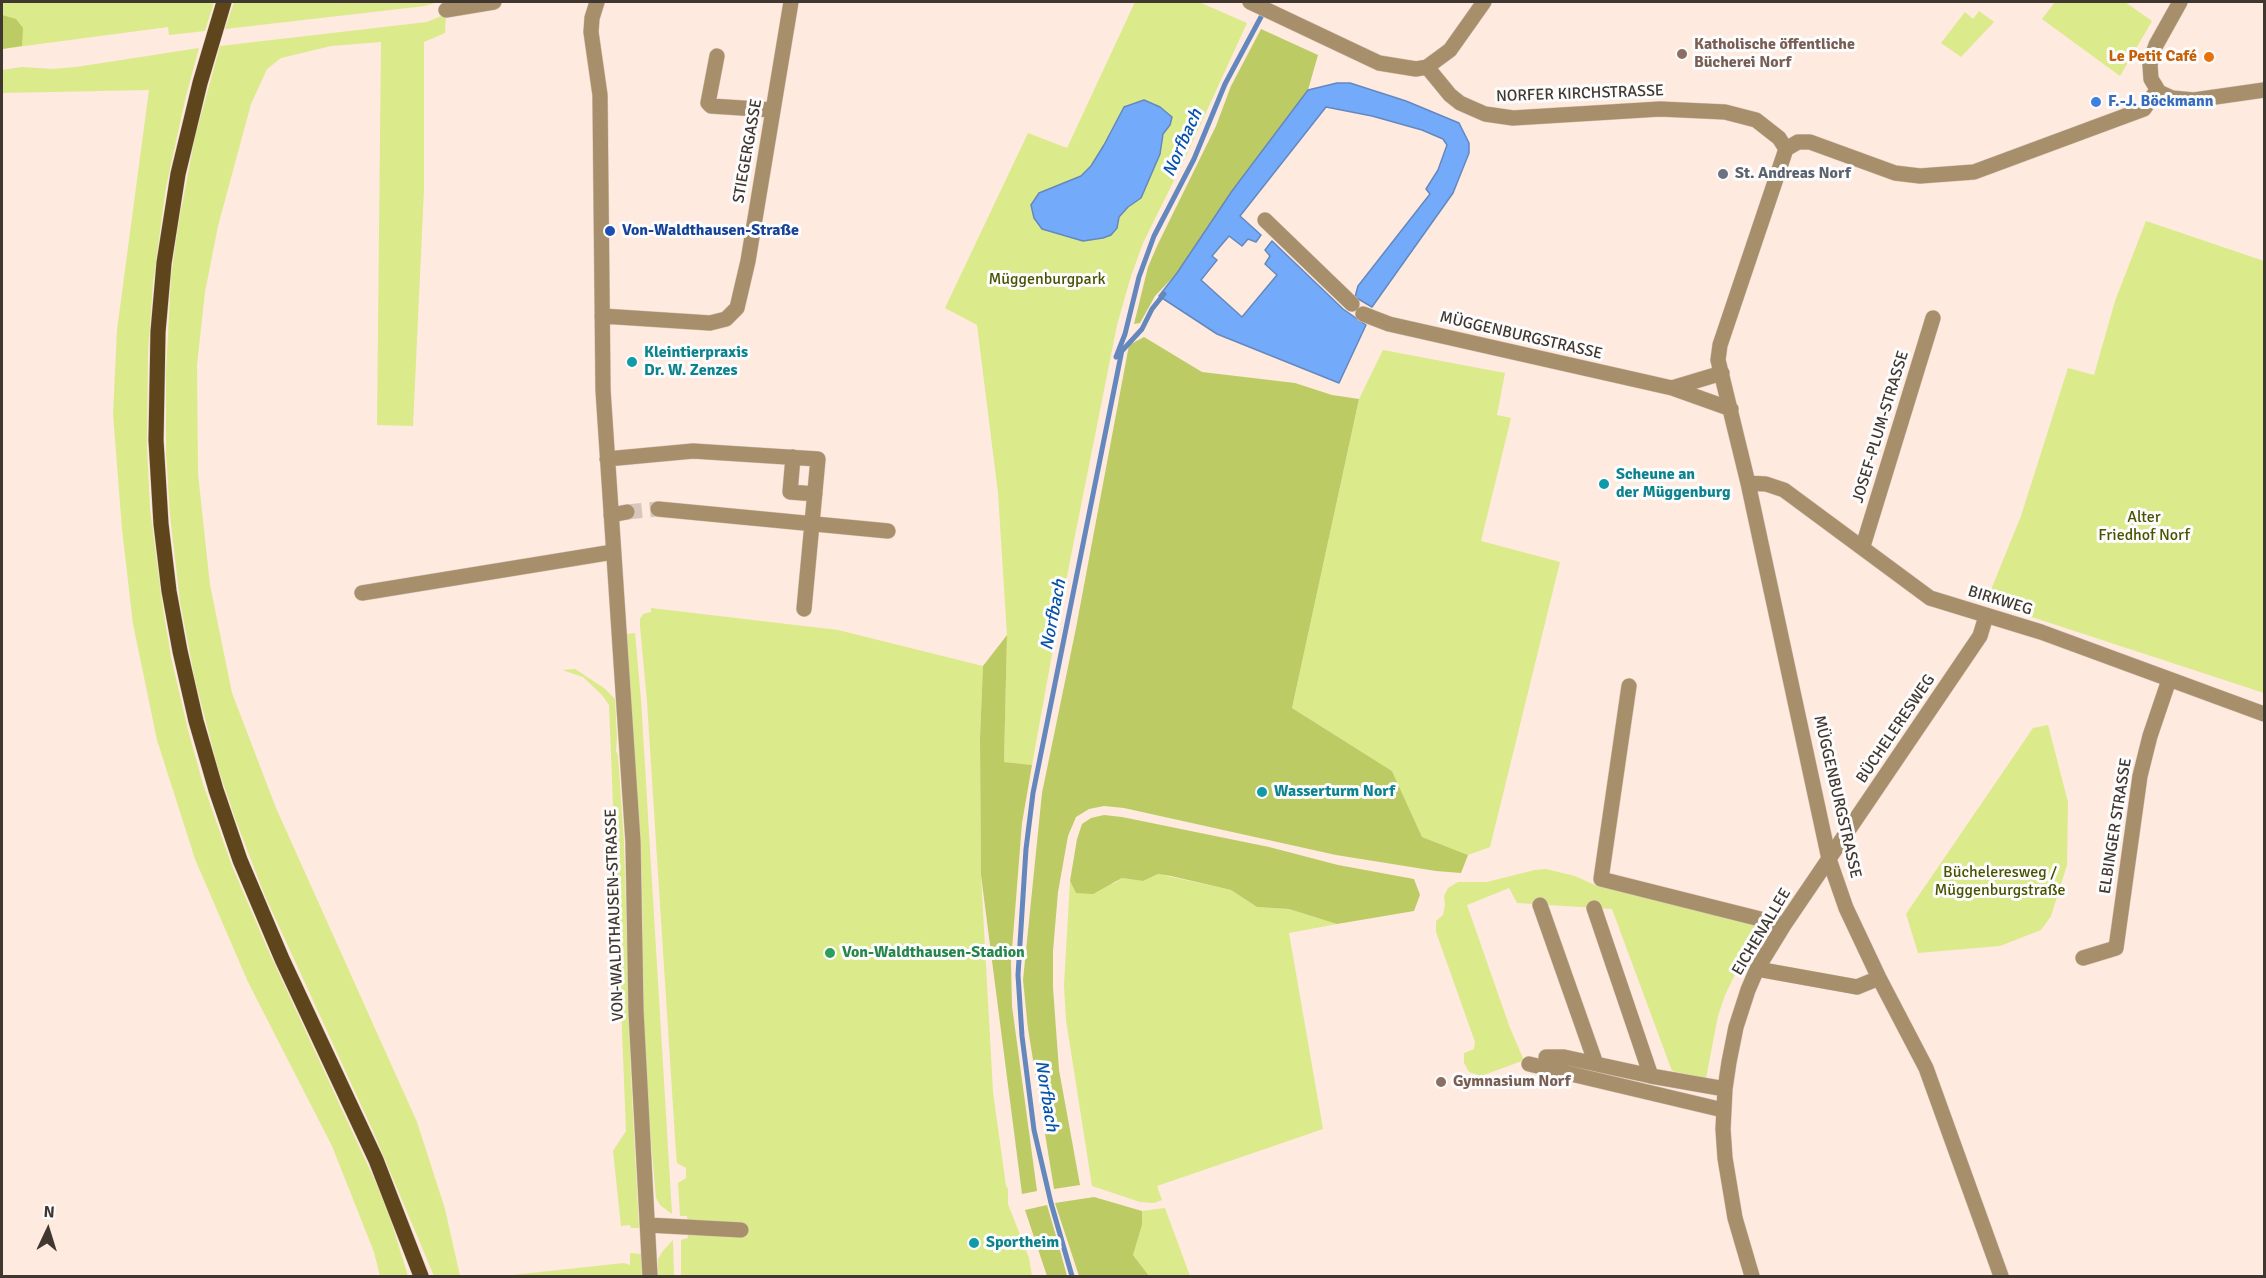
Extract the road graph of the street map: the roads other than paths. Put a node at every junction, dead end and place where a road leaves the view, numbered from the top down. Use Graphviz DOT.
graph roads {
  1 [pos="224,2"];
  2 [pos="494,2"];
  3 [pos="597,2"];
  4 [pos="791,2"];
  5 [pos="1484,2"];
  6 [pos="2180,2"];
  7 [pos="1255,4"];
  8 [pos="446,10"];
  9 [pos="717,56"];
  10 [pos="1427,67"];
  11 [pos="2157,90"];
  12 [pos="2265,90"];
  13 [pos="773,110"];
  14 [pos="1786,149"];
  15 [pos="1265,220"];
  16 [pos="602,316"];
  17 [pos="1933,318"];
  18 [pos="1722,373"];
  19 [pos="1672,388"];
  20 [pos="1731,409"];
  21 [pos="793,456"];
  22 [pos="607,459"];
  23 [pos="1748,483"];
  24 [pos="815,494"];
  25 [pos="658,509"];
  26 [pos="627,512"];
  27 [pos="611,515"];
  28 [pos="813,524"];
  29 [pos="888,531"];
  30 [pos="1863,546"];
  31 [pos="613,552"];
  32 [pos="362,593"];
  33 [pos="804,609"];
  34 [pos="1986,616"];
  35 [pos="2169,680"];
  36 [pos="1629,686"];
  37 [pos="2265,714"];
  38 [pos="1829,859"];
  39 [pos="1540,905"];
  40 [pos="1594,908"];
  41 [pos="1784,925"];
  42 [pos="2084,958"];
  43 [pos="1757,969"];
  44 [pos="1879,978"];
  45 [pos="1546,1058"];
  46 [pos="1529,1064"];
  47 [pos="1596,1064"];
  48 [pos="1651,1076"];
  49 [pos="1725,1089"];
  50 [pos="1724,1110"];
  51 [pos="648,1225"];
  52 [pos="741,1230"];
  53 [pos="421,1276"];
  54 [pos="650,1276"];
  55 [pos="1752,1276"];
  56 [pos="2001,1276"];
  1 -- 53 [label="main road"];
  2 -- 8 [label="street"];
  3 -- 16 [label="street, VON-WALDTHAUSEN-STRASSE"];
  4 -- 13 [label="street, STIEGERGASSE"];
  5 -- 10 [label="street"];
  6 -- 11 [label="street"];
  7 -- 10 [label="street"];
  9 -- 13 [label="street"];
  10 -- 14 [label="street, NORFER KIRCHSTRASSE"];
  11 -- 12 [label="street"];
  11 -- 14 [label="street"];
  13 -- 16 [label="street, STIEGERGASSE"];
  14 -- 18 [label="street, MÜGGENBURGSTRASSE"];
  15 -- 19 [label="street, MÜGGENBURGSTRASSE"];
  16 -- 22 [label="street, VON-WALDTHAUSEN-STRASSE"];
  17 -- 30 [label="street, JOSEF-PLUM-STRASSE"];
  18 -- 19 [label="street, MÜGGENBURGSTRASSE"];
  18 -- 20 [label="street, MÜGGENBURGSTRASSE"];
  19 -- 20 [label="street, MÜGGENBURGSTRASSE"];
  20 -- 23 [label="street, MÜGGENBURGSTRASSE"];
  21 -- 22 [label="street"];
  21 -- 24 [label="street"];
  21 -- 24 [label="street"];
  22 -- 27 [label="street, VON-WALDTHAUSEN-STRASSE"];
  23 -- 30 [label="street, BIRKWEG"];
  23 -- 38 [label="street, MÜGGENBURGSTRASSE"];
  24 -- 28 [label="street"];
  25 -- 28 [label="street"];
  26 -- 27 [label="street"];
  27 -- 31 [label="street, VON-WALDTHAUSEN-STRASSE"];
  28 -- 29 [label="street"];
  28 -- 33 [label="street"];
  30 -- 34 [label="street, BIRKWEG"];
  31 -- 32 [label="street"];
  31 -- 51 [label="street, VON-WALDTHAUSEN-STRASSE"];
  34 -- 35 [label="street, BIRKWEG"];
  34 -- 38 [label="street, BÜCHELERESWEG"];
  35 -- 37 [label="street, BIRKWEG"];
  35 -- 42 [label="street, ELBINGER STRASSE"];
  36 -- 41 [label="street"];
  38 -- 41 [label="street, EICHENALLEE"];
  38 -- 44 [label="street, MÜGGENBURGSTRASSE"];
  39 -- 47 [label="street"];
  40 -- 48 [label="street"];
  41 -- 43 [label="street, EICHENALLEE"];
  43 -- 44 [label="street"];
  43 -- 49 [label="street, EICHENALLEE"];
  44 -- 56 [label="street, MÜGGENBURGSTRASSE"];
  45 -- 47 [label="street"];
  46 -- 50 [label="street"];
  47 -- 48 [label="street"];
  48 -- 49 [label="street"];
  49 -- 50 [label="street, EICHENALLEE"];
  50 -- 55 [label="street, EICHENALLEE"];
  51 -- 52 [label="street"];
  51 -- 54 [label="street, VON-WALDTHAUSEN-STRASSE"];
}
